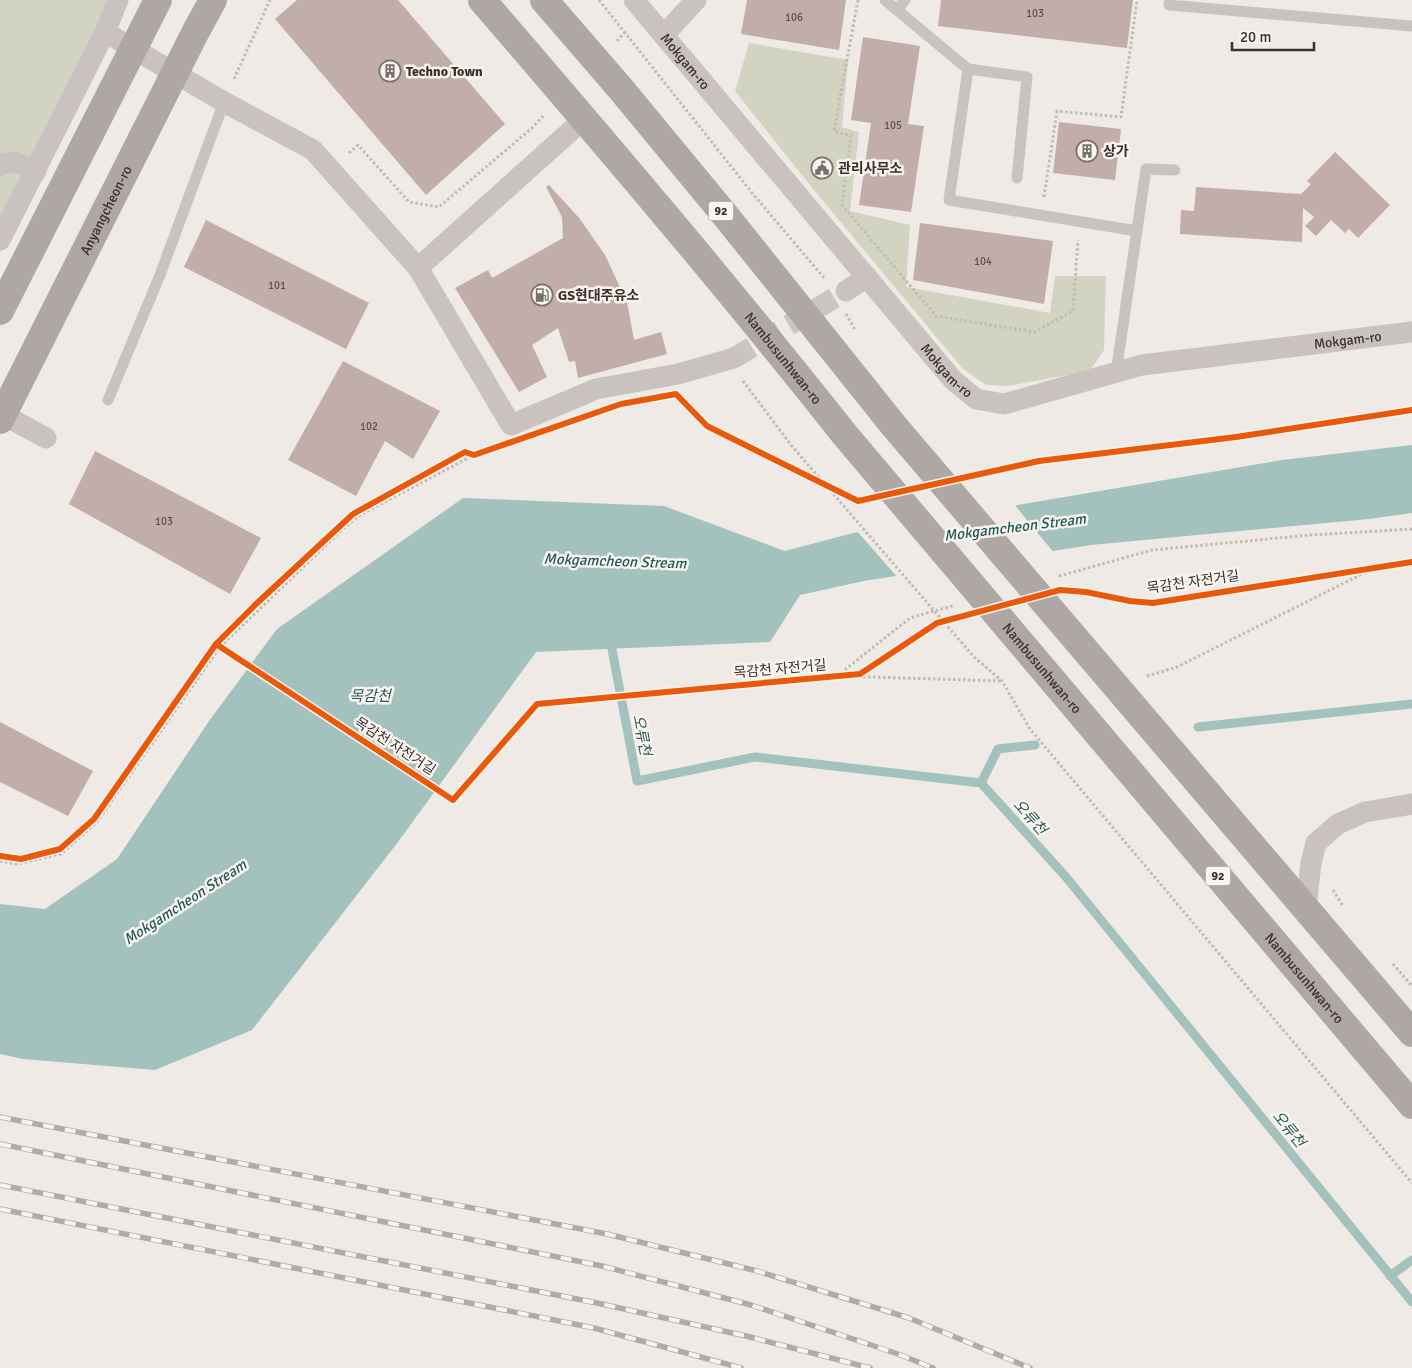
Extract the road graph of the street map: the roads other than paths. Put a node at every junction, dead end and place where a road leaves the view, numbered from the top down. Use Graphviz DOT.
graph roads {
  1 [pos="118,0"];
  2 [pos="158,0"];
  3 [pos="213,0"];
  4 [pos="482,0"];
  5 [pos="544,0"];
  6 [pos="634,0"];
  7 [pos="696,0"];
  8 [pos="885,0"];
  9 [pos="905,0"];
  10 [pos="1170,0"];
  11 [pos="897,10"];
  12 [pos="1412,26"];
  13 [pos="105,32"];
  14 [pos="664,35"];
  15 [pos="968,70"];
  16 [pos="224,102"];
  17 [pos="584,119"];
  18 [pos="0,166"];
  19 [pos="1175,170"];
  20 [pos="36,171"];
  21 [pos="1017,178"];
  22 [pos="1137,231"];
  23 [pos="0,240"];
  24 [pos="418,268"];
  25 [pos="868,277"];
  26 [pos="839,294"];
  27 [pos="0,311"];
  28 [pos="1412,332"];
  29 [pos="736,367"];
  30 [pos="1116,372"];
  31 [pos="108,400"];
  32 [pos="0,412"];
  33 [pos="0,420"];
  34 [pos="46,438"];
  35 [pos="1412,804"];
  36 [pos="1306,908"];
  37 [pos="1412,1033"];
  38 [pos="1412,1105"];
  1 -- 13 [label="street"];
  2 -- 27 [label="main road"];
  3 -- 33 [label="main road, Anyangcheon-ro"];
  4 -- 17 [label="main road, Nambusunhwan-ro / 92"];
  5 -- 36 [label="main road, 92"];
  6 -- 14 [label="street, Mokgam-ro"];
  7 -- 14 [label="street"];
  8 -- 11 [label="lane"];
  9 -- 11 [label="lane"];
  10 -- 12 [label="lane"];
  11 -- 15 [label="lane"];
  13 -- 16 [label="street"];
  13 -- 20 [label="street"];
  14 -- 25 [label="street, Mokgam-ro"];
  15 -- 21 [label="lane"];
  15 -- 22 [label="lane"];
  16 -- 24 [label="street"];
  16 -- 31 [label="lane"];
  17 -- 24 [label="street"];
  17 -- 38 [label="main road, Nambusunhwan-ro / 92"];
  18 -- 20 [label="street"];
  19 -- 22 [label="lane"];
  20 -- 23 [label="street"];
  22 -- 30 [label="lane"];
  24 -- 29 [label="street"];
  25 -- 26 [label="street"];
  25 -- 30 [label="street, Mokgam-ro"];
  28 -- 30 [label="street, Mokgam-ro"];
  32 -- 34 [label="street"];
  35 -- 36 [label="street"];
  36 -- 37 [label="main road, 92"];
}
